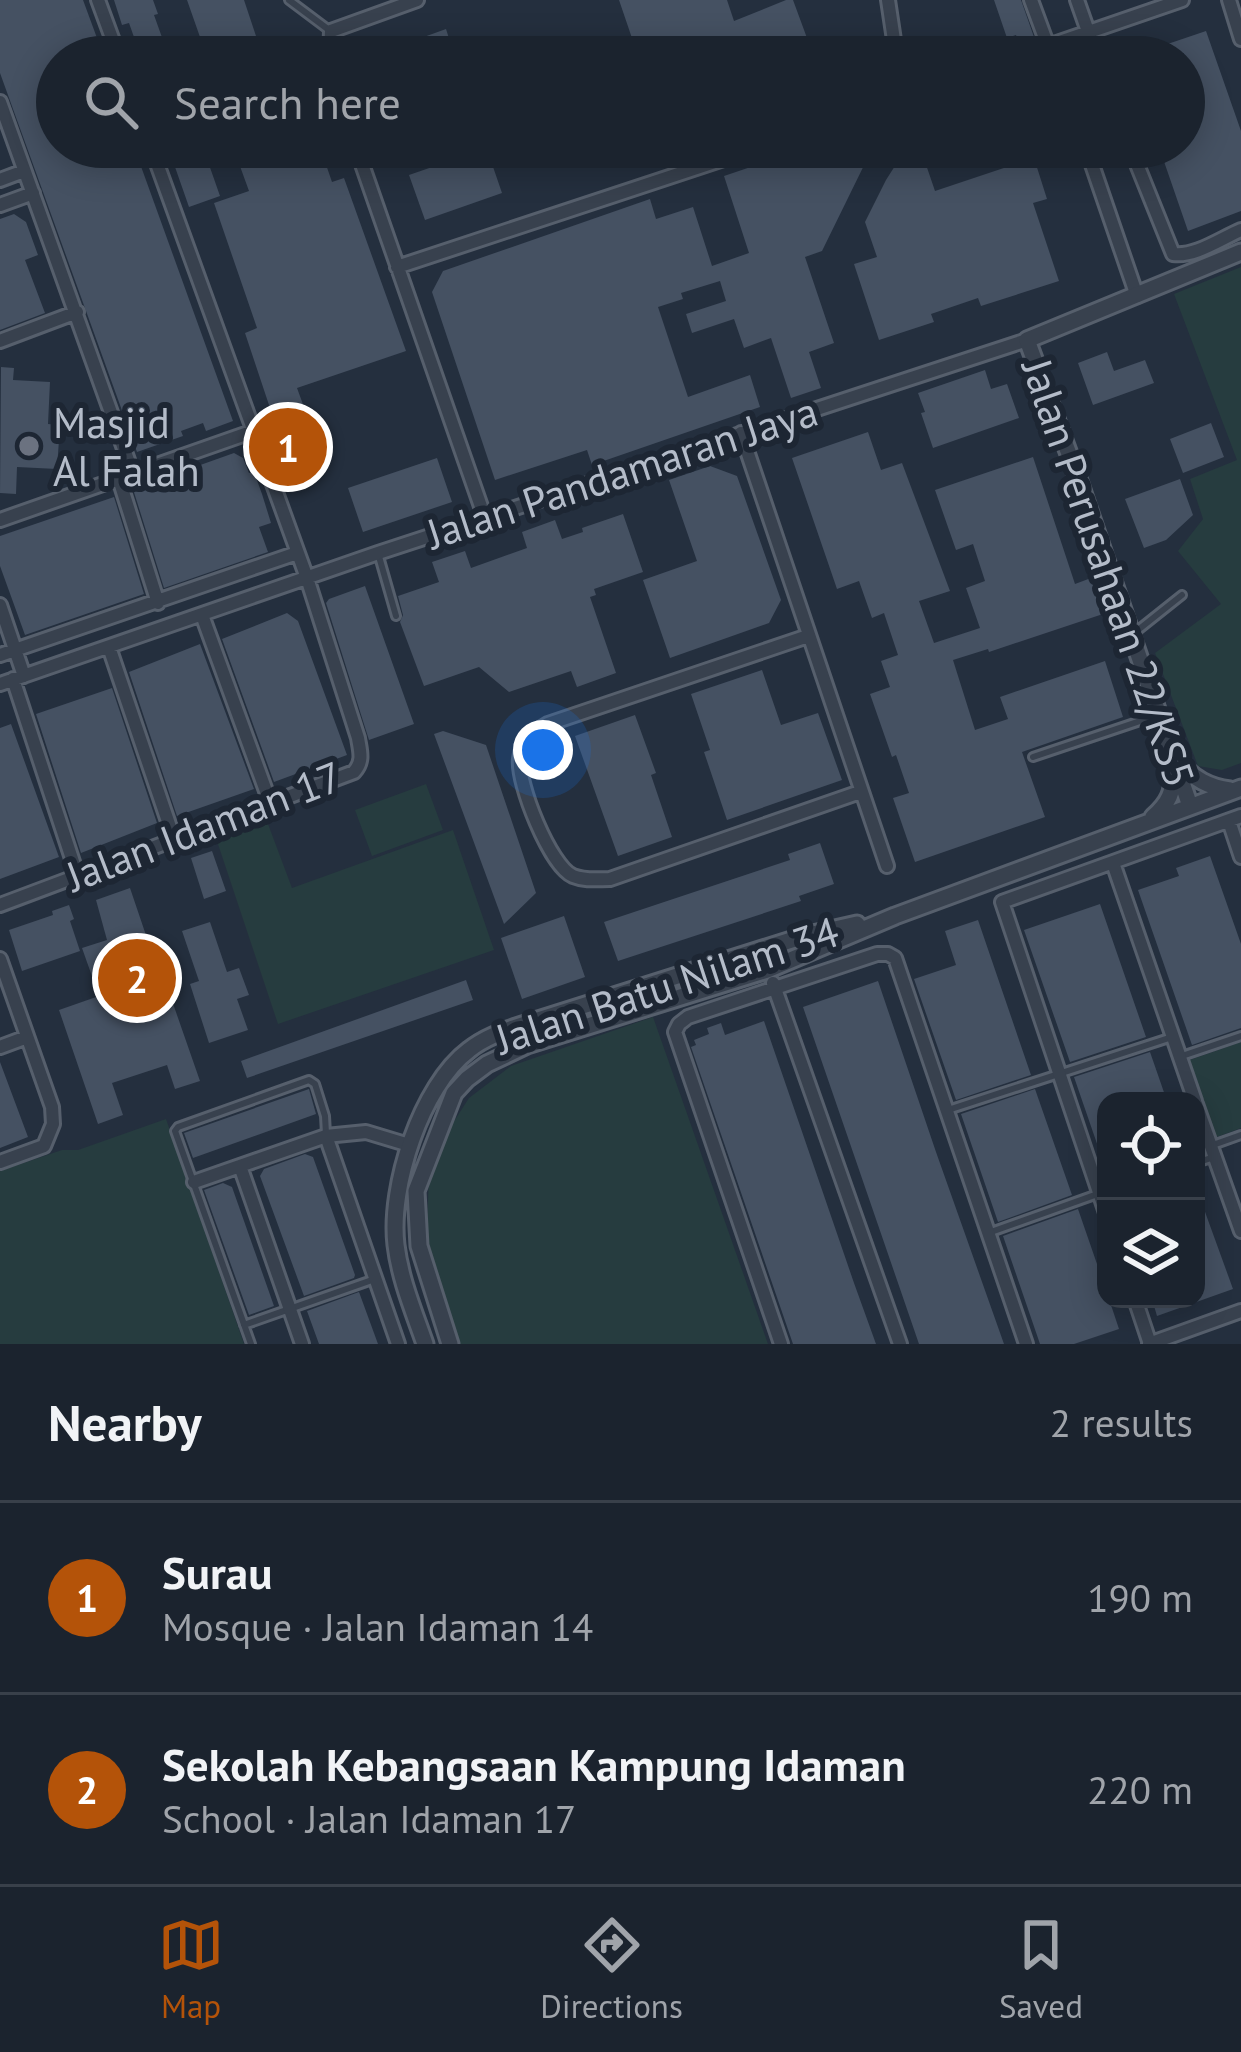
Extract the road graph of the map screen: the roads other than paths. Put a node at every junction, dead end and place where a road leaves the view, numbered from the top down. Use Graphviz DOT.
graph roads {
  1 [pos="98,0"];
  2 [pos="289,0"];
  3 [pos="417,0"];
  4 [pos="888,0"];
  5 [pos="1031,0"];
  6 [pos="1077,0"];
  7 [pos="1182,0"];
  8 [pos="1228,0"];
  9 [pos="331,31"];
  10 [pos="1088,32"];
  11 [pos="111,36"];
  12 [pos="331,36"];
  13 [pos="893,36"];
  14 [pos="1044,36"];
  15 [pos="1080,36"];
  16 [pos="1089,36"];
  17 [pos="1241,39"];
  18 [pos="0,102"];
  19 [pos="160,168"];
  20 [pos="363,168"];
  21 [pos="696,168"];
  22 [pos="1093,168"];
  23 [pos="1138,168"];
  24 [pos="24,171"];
  25 [pos="0,180"];
  26 [pos="33,193"];
  27 [pos="0,205"];
  28 [pos="1241,230"];
  29 [pos="1241,253"];
  30 [pos="397,266"];
  31 [pos="1137,296"];
  32 [pos="77,312"];
  33 [pos="1027,340"];
  34 [pos="0,341"];
  35 [pos="254,431"];
  36 [pos="741,433"];
  37 [pos="126,477"];
  38 [pos="485,518"];
  39 [pos="0,520"];
  40 [pos="297,553"];
  41 [pos="378,554"];
  42 [pos="307,578"];
  43 [pos="1182,596"];
  44 [pos="158,603"];
  45 [pos="0,605"];
  46 [pos="202,615"];
  47 [pos="396,616"];
  48 [pos="808,636"];
  49 [pos="1130,636"];
  50 [pos="109,647"];
  51 [pos="15,650"];
  52 [pos="0,655"];
  53 [pos="12,680"];
  54 [pos="1159,715"];
  55 [pos="1172,755"];
  56 [pos="1033,757"];
  57 [pos="1237,789"];
  58 [pos="860,792"];
  59 [pos="270,802"];
  60 [pos="1190,806"];
  61 [pos="1235,818"];
  62 [pos="1150,820"];
  63 [pos="174,839"];
  64 [pos="1241,857"];
  65 [pos="1113,863"];
  66 [pos="887,866"];
  67 [pos="77,874"];
  68 [pos="0,905"];
  69 [pos="896,916"];
  70 [pos="804,936"];
  71 [pos="0,958"];
  72 [pos="767,970"];
  73 [pos="695,972"];
  74 [pos="775,989"];
  75 [pos="1173,1036"];
  76 [pos="1241,1036"];
  77 [pos="27,1037"];
  78 [pos="0,1047"];
  79 [pos="1180,1056"];
  80 [pos="1059,1072"];
  81 [pos="1192,1092"];
  82 [pos="946,1111"];
  83 [pos="441,1121"];
  84 [pos="1205,1131"];
  85 [pos="1241,1135"];
  86 [pos="326,1136"];
  87 [pos="409,1145"];
  88 [pos="1212,1152"];
  89 [pos="1205,1157"];
  90 [pos="0,1162"];
  91 [pos="240,1166"];
  92 [pos="1097,1176"];
  93 [pos="194,1182"];
  94 [pos="416,1191"];
  95 [pos="1097,1194"];
  96 [pos="1241,1231"];
  97 [pos="988,1233"];
  98 [pos="376,1279"];
  99 [pos="1138,1308"];
  100 [pos="290,1309"];
  101 [pos="1241,1311"];
  102 [pos="244,1325"];
  103 [pos="250,1344"];
  104 [pos="302,1344"];
  105 [pos="398,1344"];
  106 [pos="425,1344"];
  107 [pos="450,1344"];
  108 [pos="782,1344"];
  109 [pos="900,1344"];
  110 [pos="1026,1344"];
  111 [pos="1149,1344"];
  1 -- 11 [label="street"];
  2 -- 9 [label="lane"];
  3 -- 9 [label="street"];
  4 -- 13 [label="street"];
  5 -- 14 [label="street"];
  6 -- 10 [label="street"];
  7 -- 10 [label="street"];
  8 -- 17 [label="street"];
  9 -- 12 [label="street"];
  10 -- 15 [label="street"];
  10 -- 16 [label="street"];
  18 -- 24 [label="street"];
  19 -- 35 [label="street, Jalan Idaman 17"];
  20 -- 30 [label="street"];
  21 -- 30 [label="street"];
  22 -- 31 [label="street"];
  23 -- 28 [label="street"];
  24 -- 25 [label="street"];
  24 -- 26 [label="street"];
  26 -- 27 [label="street"];
  26 -- 32 [label="street"];
  29 -- 31 [label="street, Jalan Pandamaran Jaya"];
  30 -- 38 [label="street"];
  31 -- 33 [label="street, Jalan Pandamaran Jaya"];
  32 -- 34 [label="street"];
  32 -- 37 [label="street"];
  33 -- 36 [label="street, Jalan Pandamaran Jaya"];
  33 -- 49 [label="street, Jalan Perusahaan 22/KS5"];
  35 -- 37 [label="street"];
  35 -- 40 [label="street, Jalan Idaman 17"];
  36 -- 38 [label="street, Jalan Pandamaran Jaya"];
  36 -- 48 [label="street"];
  37 -- 39 [label="street"];
  37 -- 44 [label="street"];
  38 -- 41 [label="street, Jalan Pandamaran Jaya"];
  40 -- 42 [label="street, Jalan Idaman 17"];
  40 -- 44 [label="street"];
  41 -- 42 [label="street, Jalan Pandamaran Jaya"];
  41 -- 47 [label="lane"];
  42 -- 46 [label="street, Jalan Pandamaran Jaya"];
  42 -- 59 [label="street, Jalan Idaman 17"];
  43 -- 49 [label="lane"];
  44 -- 51 [label="street"];
  45 -- 51 [label="street"];
  46 -- 50 [label="street, Jalan Pandamaran Jaya"];
  46 -- 59 [label="street"];
  48 -- 58 [label="street"];
  48 -- 58 [label="street"];
  49 -- 54 [label="street, Jalan Perusahaan 22/KS5"];
  50 -- 53 [label="street, Jalan Pandamaran Jaya"];
  50 -- 63 [label="street"];
  51 -- 52 [label="street"];
  51 -- 53 [label="street"];
  53 -- 67 [label="street"];
  54 -- 55 [label="street, Jalan Perusahaan 22/KS5"];
  54 -- 56 [label="lane"];
  55 -- 57 [label="street"];
  55 -- 60 [label="street, Jalan Perusahaan 22/KS5"];
  55 -- 62 [label="street"];
  57 -- 60 [label="street, Jalan Batu Nilam 34"];
  58 -- 66 [label="street"];
  59 -- 63 [label="street, Jalan Idaman 17"];
  60 -- 62 [label="street, Jalan Batu Nilam 34"];
  61 -- 64 [label="street"];
  61 -- 65 [label="street"];
  62 -- 69 [label="street, Jalan Batu Nilam 34"];
  63 -- 67 [label="street, Jalan Idaman 17"];
  65 -- 75 [label="street"];
  65 -- 80 [label="street"];
  67 -- 68 [label="street, Jalan Idaman 17"];
  69 -- 70 [label="street, Jalan Batu Nilam 34"];
  69 -- 72 [label="street, Jalan Batu Nilam 34"];
  70 -- 72 [label="street"];
  70 -- 73 [label="street, Jalan Batu Nilam 34"];
  71 -- 77 [label="street"];
  72 -- 73 [label="street"];
  72 -- 74 [label="street"];
  72 -- 83 [label="street, Jalan Batu Nilam 34"];
  73 -- 87 [label="street, Jalan Batu Nilam 34"];
  74 -- 82 [label="street"];
  74 -- 108 [label="street"];
  74 -- 109 [label="street"];
  75 -- 79 [label="street"];
  75 -- 80 [label="lane"];
  76 -- 79 [label="lane"];
  77 -- 78 [label="street"];
  77 -- 90 [label="street"];
  79 -- 81 [label="street"];
  80 -- 82 [label="lane"];
  80 -- 92 [label="street"];
  82 -- 97 [label="street"];
  83 -- 87 [label="street"];
  83 -- 94 [label="street, Jalan Batu Nilam 34"];
  84 -- 88 [label="street"];
  85 -- 88 [label="lane"];
  86 -- 87 [label="street"];
  86 -- 91 [label="street"];
  86 -- 93 [label="lane"];
  86 -- 98 [label="street"];
  87 -- 94 [label="street"];
  87 -- 106 [label="street, Jalan Batu Nilam 34"];
  88 -- 89 [label="lane"];
  88 -- 96 [label="street"];
  91 -- 93 [label="street"];
  91 -- 100 [label="street"];
  93 -- 102 [label="lane"];
  94 -- 107 [label="street, Jalan Batu Nilam 34"];
  95 -- 97 [label="lane"];
  97 -- 110 [label="street"];
  98 -- 100 [label="lane"];
  98 -- 105 [label="street"];
  99 -- 111 [label="street"];
  100 -- 102 [label="lane"];
  100 -- 104 [label="street"];
  101 -- 111 [label="street"];
  102 -- 103 [label="lane"];
}
